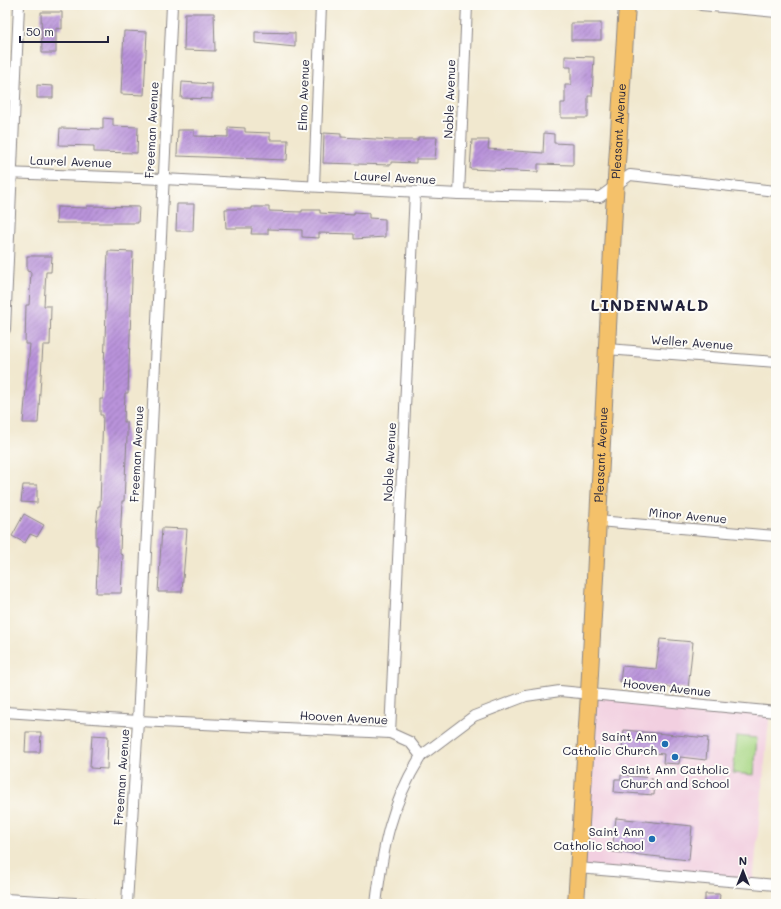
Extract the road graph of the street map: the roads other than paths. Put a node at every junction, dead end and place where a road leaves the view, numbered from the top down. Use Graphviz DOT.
graph roads {
  1 [pos="19,5"];
  2 [pos="172,5"];
  3 [pos="321,5"];
  4 [pos="467,5"];
  5 [pos="627,5"];
  6 [pos="701,5"];
  7 [pos="776,12"];
  8 [pos="9,173"];
  9 [pos="163,179"];
  10 [pos="616,185"];
  11 [pos="314,186"];
  12 [pos="776,191"];
  13 [pos="416,192"];
  14 [pos="459,194"];
  15 [pos="5,329"];
  16 [pos="607,349"];
  17 [pos="776,362"];
  18 [pos="598,521"];
  19 [pos="776,536"];
  20 [pos="589,693"];
  21 [pos="5,712"];
  22 [pos="776,712"];
  23 [pos="138,721"];
  24 [pos="390,733"];
  25 [pos="421,756"];
  26 [pos="578,868"];
  27 [pos="776,885"];
  28 [pos="5,898"];
  29 [pos="92,904"];
  30 [pos="127,904"];
  31 [pos="376,904"];
  32 [pos="576,904"];
  1 -- 8 [label="street"];
  2 -- 9 [label="street, Freeman Avenue"];
  3 -- 11 [label="street, Elmo Avenue"];
  4 -- 14 [label="street, Noble Avenue"];
  5 -- 10 [label="main road, Pleasant Avenue"];
  6 -- 7 [label="street"];
  8 -- 9 [label="street, Laurel Avenue"];
  8 -- 15 [label="street"];
  9 -- 11 [label="street, Laurel Avenue"];
  9 -- 23 [label="street, Freeman Avenue"];
  10 -- 12 [label="street, Laurel Avenue"];
  10 -- 14 [label="street, Laurel Avenue"];
  10 -- 16 [label="main road, Pleasant Avenue"];
  11 -- 13 [label="street, Laurel Avenue"];
  13 -- 14 [label="street, Laurel Avenue"];
  13 -- 24 [label="street, Noble Avenue"];
  16 -- 17 [label="street, Weller Avenue"];
  16 -- 18 [label="main road, Pleasant Avenue"];
  18 -- 19 [label="street, Minor Avenue"];
  18 -- 20 [label="main road, Pleasant Avenue"];
  20 -- 22 [label="street, Hooven Avenue"];
  20 -- 25 [label="street, Hooven Avenue"];
  20 -- 26 [label="main road, Pleasant Avenue"];
  21 -- 23 [label="street, Hooven Avenue"];
  23 -- 24 [label="street, Hooven Avenue"];
  23 -- 30 [label="street, Freeman Avenue"];
  24 -- 25 [label="street, Hooven Avenue"];
  25 -- 31 [label="street"];
  26 -- 27 [label="street"];
  26 -- 32 [label="main road, Pleasant Avenue"];
  28 -- 29 [label="street"];
}
